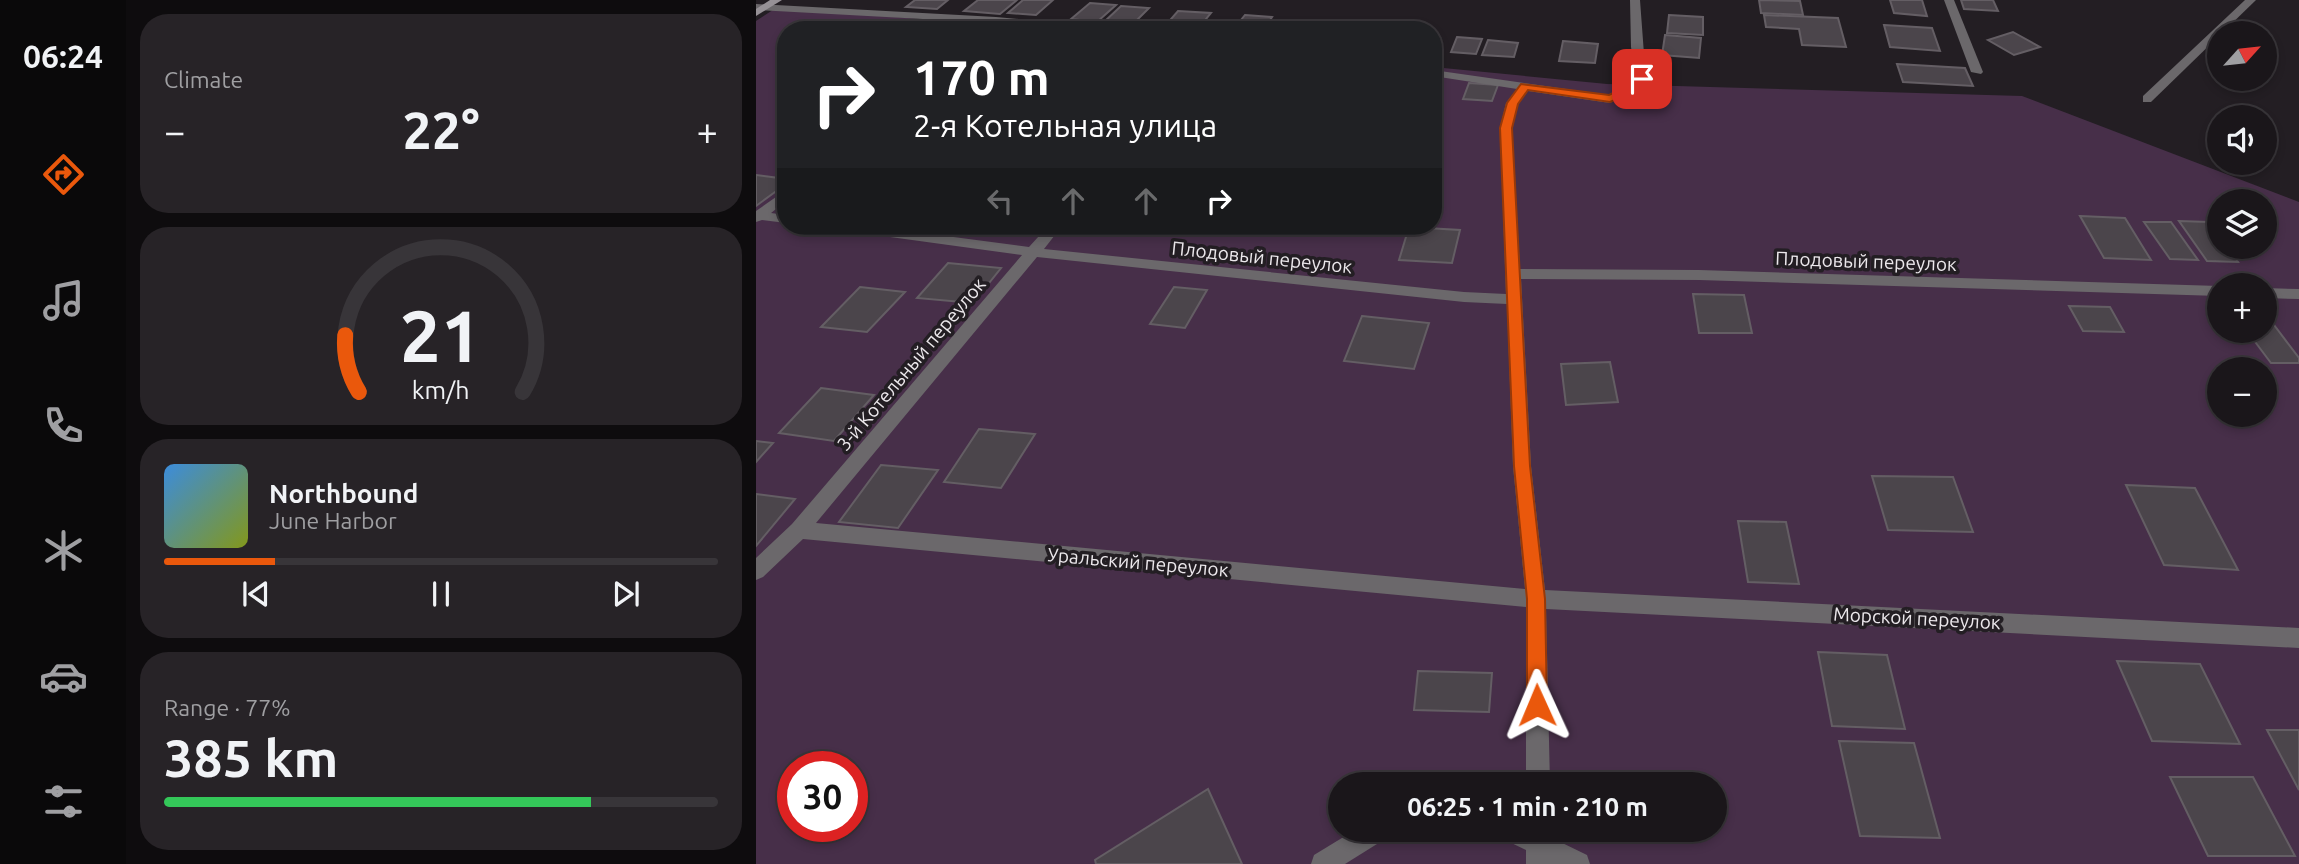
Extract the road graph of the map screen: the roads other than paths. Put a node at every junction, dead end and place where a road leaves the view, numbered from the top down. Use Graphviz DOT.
graph roads {
  1 [pos="777,0"];
  2 [pos="1635,0"];
  3 [pos="1949,0"];
  4 [pos="2251,0"];
  5 [pos="759,10"];
  6 [pos="996,20"];
  7 [pos="1007,21"];
  8 [pos="1977,72"];
  9 [pos="1442,74"];
  10 [pos="1525,86"];
  11 [pos="2147,99"];
  12 [pos="777,201"];
  13 [pos="757,216"];
  14 [pos="777,218"];
  15 [pos="906,235"];
  16 [pos="1047,235"];
  17 [pos="1033,252"];
  18 [pos="1513,274"];
  19 [pos="2207,291"];
  20 [pos="2277,293"];
  21 [pos="2299,294"];
  22 [pos="1514,299"];
  23 [pos="799,530"];
  24 [pos="756,571"];
  25 [pos="1536,599"];
  26 [pos="2299,638"];
  27 [pos="1538,772"];
  28 [pos="1357,842"];
  29 [pos="1538,846"];
  30 [pos="1323,864"];
  31 [pos="1578,864"];
  1 -- 5 [label="street"];
  2 -- 10 [label="street"];
  3 -- 8 [label="street"];
  4 -- 11 [label="street"];
  5 -- 6 [label="street"];
  6 -- 7 [label="street"];
  9 -- 10 [label="street"];
  10 -- 18 [label="street"];
  12 -- 13 [label="street"];
  13 -- 14 [label="street"];
  15 -- 17 [label="street, Плодовый переулок"];
  16 -- 17 [label="street, 3-й Котельный переулок"];
  17 -- 22 [label="street, Плодовый переулок"];
  17 -- 23 [label="street, 3-й Котельный переулок"];
  18 -- 19 [label="street, Плодовый переулок"];
  18 -- 22 [label="street"];
  20 -- 21 [label="street"];
  22 -- 25 [label="street"];
  23 -- 24 [label="street"];
  23 -- 25 [label="street, Уральский переулок"];
  25 -- 26 [label="street, Морской переулок"];
  25 -- 27 [label="street"];
  28 -- 30 [label="street"];
  29 -- 31 [label="street"];
}
